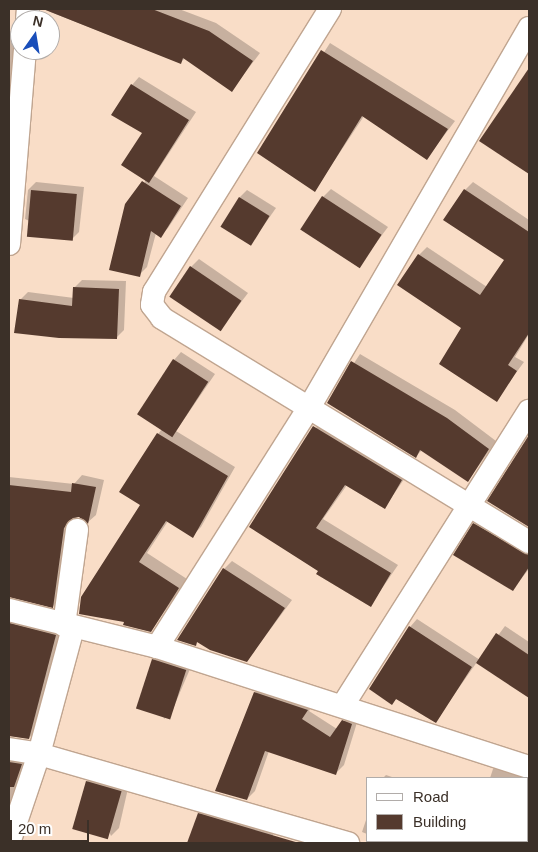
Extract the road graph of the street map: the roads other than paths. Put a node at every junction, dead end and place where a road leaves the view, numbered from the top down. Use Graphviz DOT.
graph roads {
  1 [pos="330,9"];
  2 [pos="529,28"];
  3 [pos="24,60"];
  4 [pos="13,163"];
  5 [pos="9,244"];
  6 [pos="310,406"];
  7 [pos="529,411"];
  8 [pos="471,506"];
  9 [pos="77,530"];
  10 [pos="529,542"];
  11 [pos="9,610"];
  12 [pos="68,626"];
  13 [pos="157,647"];
  14 [pos="343,705"];
  15 [pos="9,748"];
  16 [pos="39,754"];
  17 [pos="529,767"];
  18 [pos="9,843"];
  19 [pos="348,843"];
  1 -- 6 [label="street"];
  2 -- 6 [label="street"];
  3 -- 4 [label="street"];
  4 -- 5 [label="street"];
  6 -- 8 [label="street"];
  6 -- 13 [label="street"];
  7 -- 8 [label="street"];
  8 -- 10 [label="street"];
  8 -- 14 [label="street"];
  9 -- 12 [label="street"];
  11 -- 12 [label="street"];
  12 -- 13 [label="street"];
  12 -- 16 [label="street"];
  13 -- 14 [label="street"];
  14 -- 17 [label="street"];
  15 -- 16 [label="street"];
  16 -- 18 [label="street"];
  16 -- 19 [label="street"];
}
